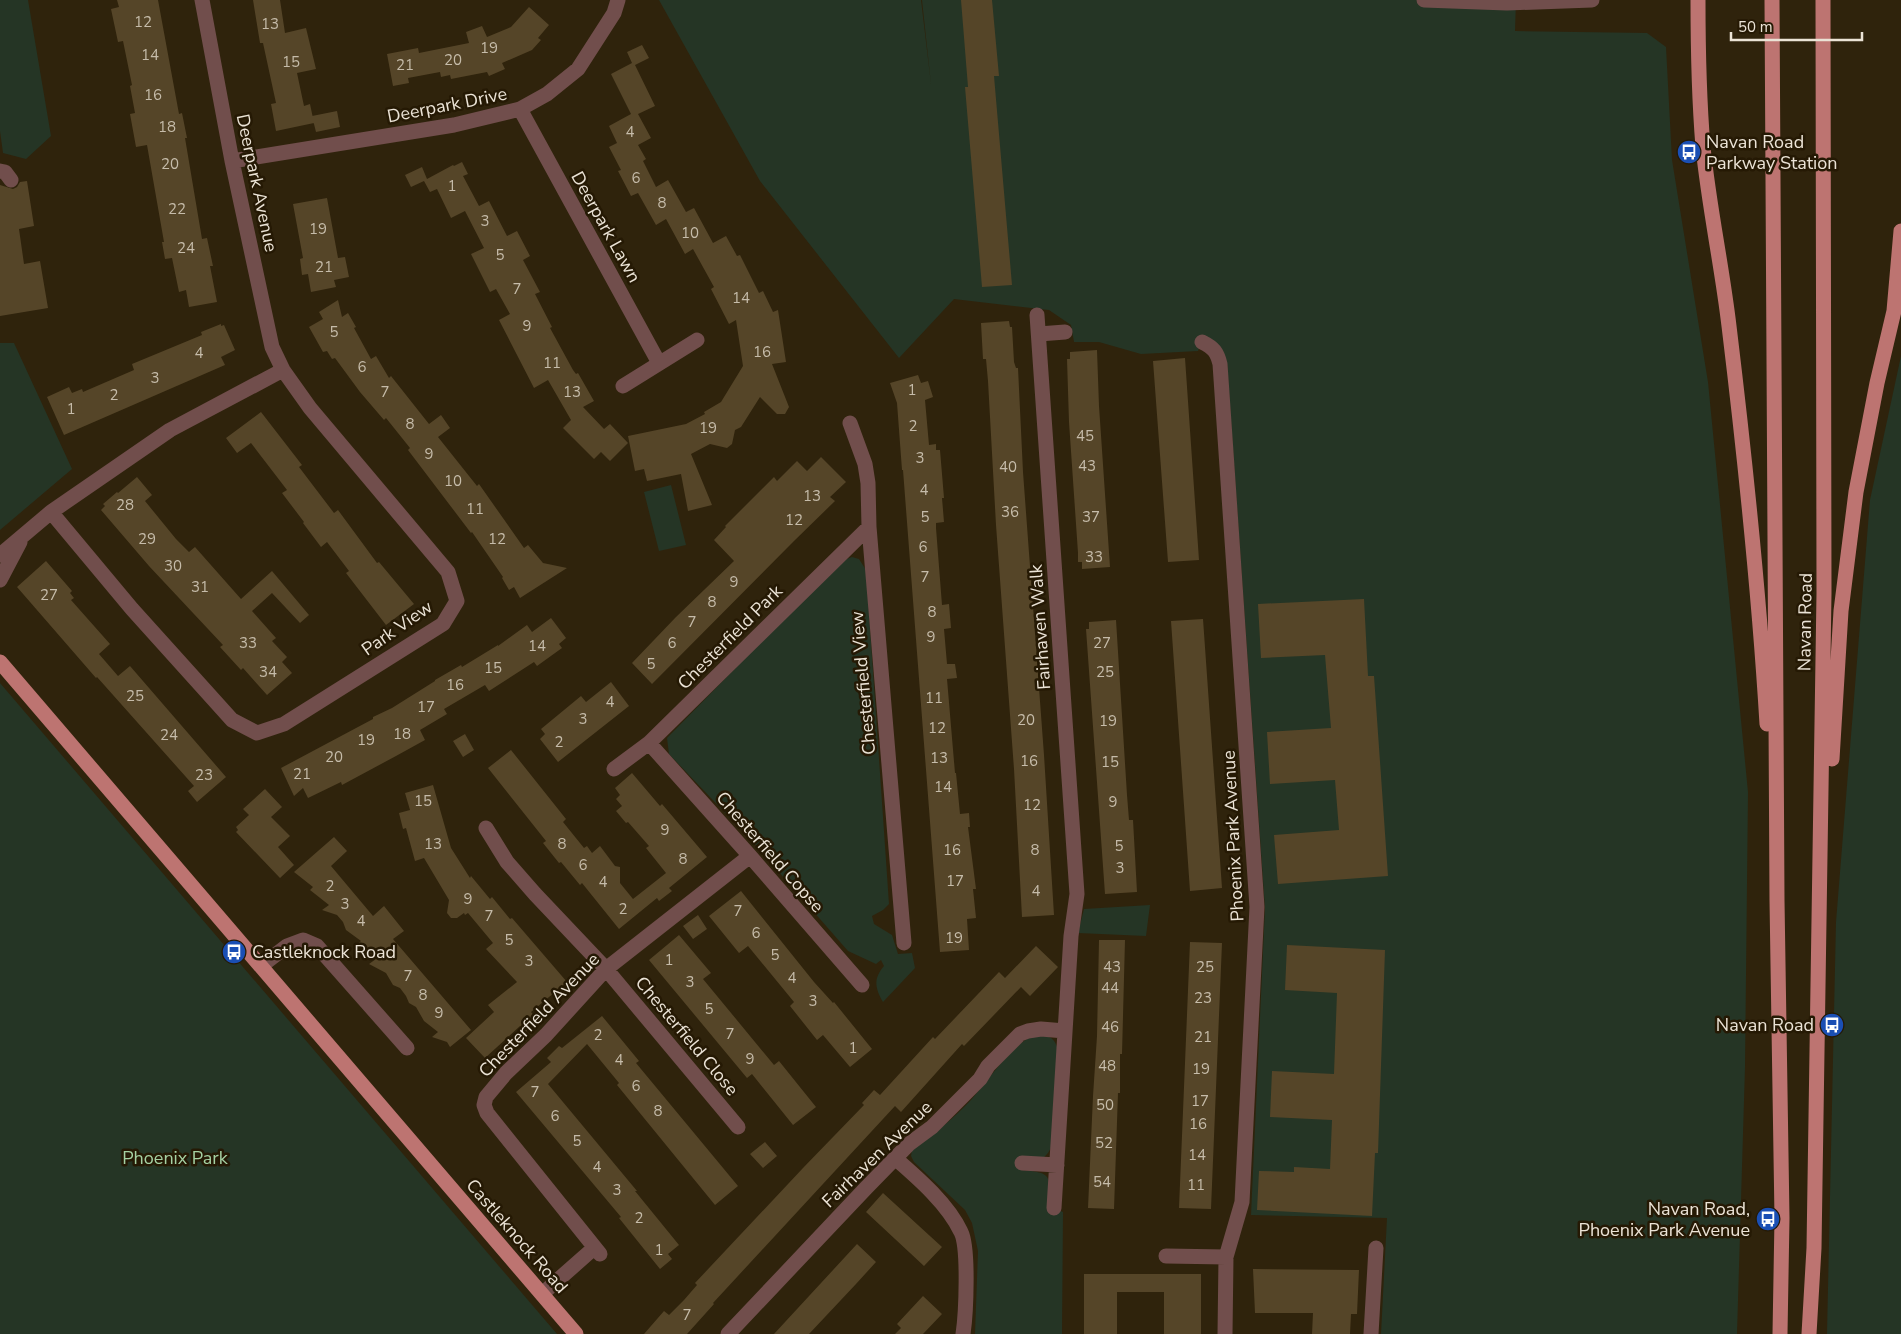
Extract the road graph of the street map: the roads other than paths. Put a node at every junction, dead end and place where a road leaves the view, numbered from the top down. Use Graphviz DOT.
graph roads {
  1 [pos="202,0"];
  2 [pos="618,0"];
  3 [pos="1424,0"];
  4 [pos="1592,0"];
  5 [pos="1698,0"];
  6 [pos="1772,0"];
  7 [pos="1823,0"];
  8 [pos="1458,1"];
  9 [pos="520,109"];
  10 [pos="232,160"];
  11 [pos="1901,231"];
  12 [pos="1037,315"];
  13 [pos="1065,332"];
  14 [pos="1039,334"];
  15 [pos="697,340"];
  16 [pos="1202,342"];
  17 [pos="659,363"];
  18 [pos="283,370"];
  19 [pos="622,386"];
  20 [pos="850,423"];
  21 [pos="51,512"];
  22 [pos="869,527"];
  23 [pos="23,536"];
  24 [pos="0,556"];
  25 [pos="0,580"];
  26 [pos="0,662"];
  27 [pos="649,744"];
  28 [pos="614,769"];
  29 [pos="486,828"];
  30 [pos="750,856"];
  31 [pos="1778,900"];
  32 [pos="904,944"];
  33 [pos="1819,960"];
  34 [pos="261,966"];
  35 [pos="606,969"];
  36 [pos="862,985"];
  37 [pos="1065,1031"];
  38 [pos="407,1048"];
  39 [pos="738,1127"];
  40 [pos="895,1158"];
  41 [pos="1022,1163"];
  42 [pos="1057,1165"];
  43 [pos="1054,1208"];
  44 [pos="1376,1248"];
  45 [pos="1166,1256"];
  46 [pos="1226,1257"];
  47 [pos="542,1294"];
  48 [pos="576,1334"];
  49 [pos="728,1334"];
  50 [pos="963,1334"];
  51 [pos="1225,1334"];
  52 [pos="1371,1334"];
  53 [pos="1780,1334"];
  54 [pos="1809,1334"];
  1 -- 10 [label="street, Deerpark Avenue"];
  2 -- 9 [label="street, Deerpark Drive"];
  3 -- 8 [label="street"];
  4 -- 8 [label="street"];
  5 -- 31 [label="main road"];
  6 -- 31 [label="main road, Navan Road"];
  7 -- 33 [label="main road, Navan Road"];
  9 -- 10 [label="street, Deerpark Drive"];
  9 -- 17 [label="street, Deerpark Lawn"];
  10 -- 18 [label="street, Deerpark Avenue"];
  11 -- 33 [label="main road"];
  12 -- 14 [label="street, Fairhaven Walk"];
  13 -- 14 [label="street"];
  14 -- 37 [label="street, Fairhaven Walk"];
  15 -- 17 [label="street"];
  16 -- 46 [label="street, Phoenix Park Avenue"];
  17 -- 19 [label="street"];
  18 -- 21 [label="street"];
  18 -- 21 [label="street, Park View"];
  20 -- 22 [label="street, Chesterfield View"];
  21 -- 23 [label="street"];
  22 -- 27 [label="street, Chesterfield Park"];
  22 -- 32 [label="street, Chesterfield View"];
  23 -- 24 [label="street"];
  23 -- 25 [label="street"];
  26 -- 34 [label="main road, Castleknock Road"];
  27 -- 28 [label="street, Chesterfield Park"];
  27 -- 30 [label="street, Chesterfield Copse"];
  29 -- 35 [label="street, Chesterfield Close"];
  30 -- 35 [label="street, Chesterfield Avenue"];
  30 -- 36 [label="street, Chesterfield Copse"];
  31 -- 53 [label="main road, Navan Road"];
  33 -- 54 [label="main road, Navan Road"];
  34 -- 38 [label="street"];
  34 -- 47 [label="main road, Castleknock Road"];
  35 -- 39 [label="street, Chesterfield Close"];
  35 -- 47 [label="street, Chesterfield Avenue"];
  37 -- 40 [label="street, Fairhaven Avenue"];
  37 -- 42 [label="street"];
  40 -- 49 [label="street, Fairhaven Avenue"];
  40 -- 50 [label="street"];
  41 -- 42 [label="street"];
  42 -- 43 [label="street"];
  44 -- 52 [label="street"];
  45 -- 46 [label="street"];
  46 -- 51 [label="street, Phoenix Park Avenue"];
  47 -- 48 [label="main road, Castleknock Road"];
}
